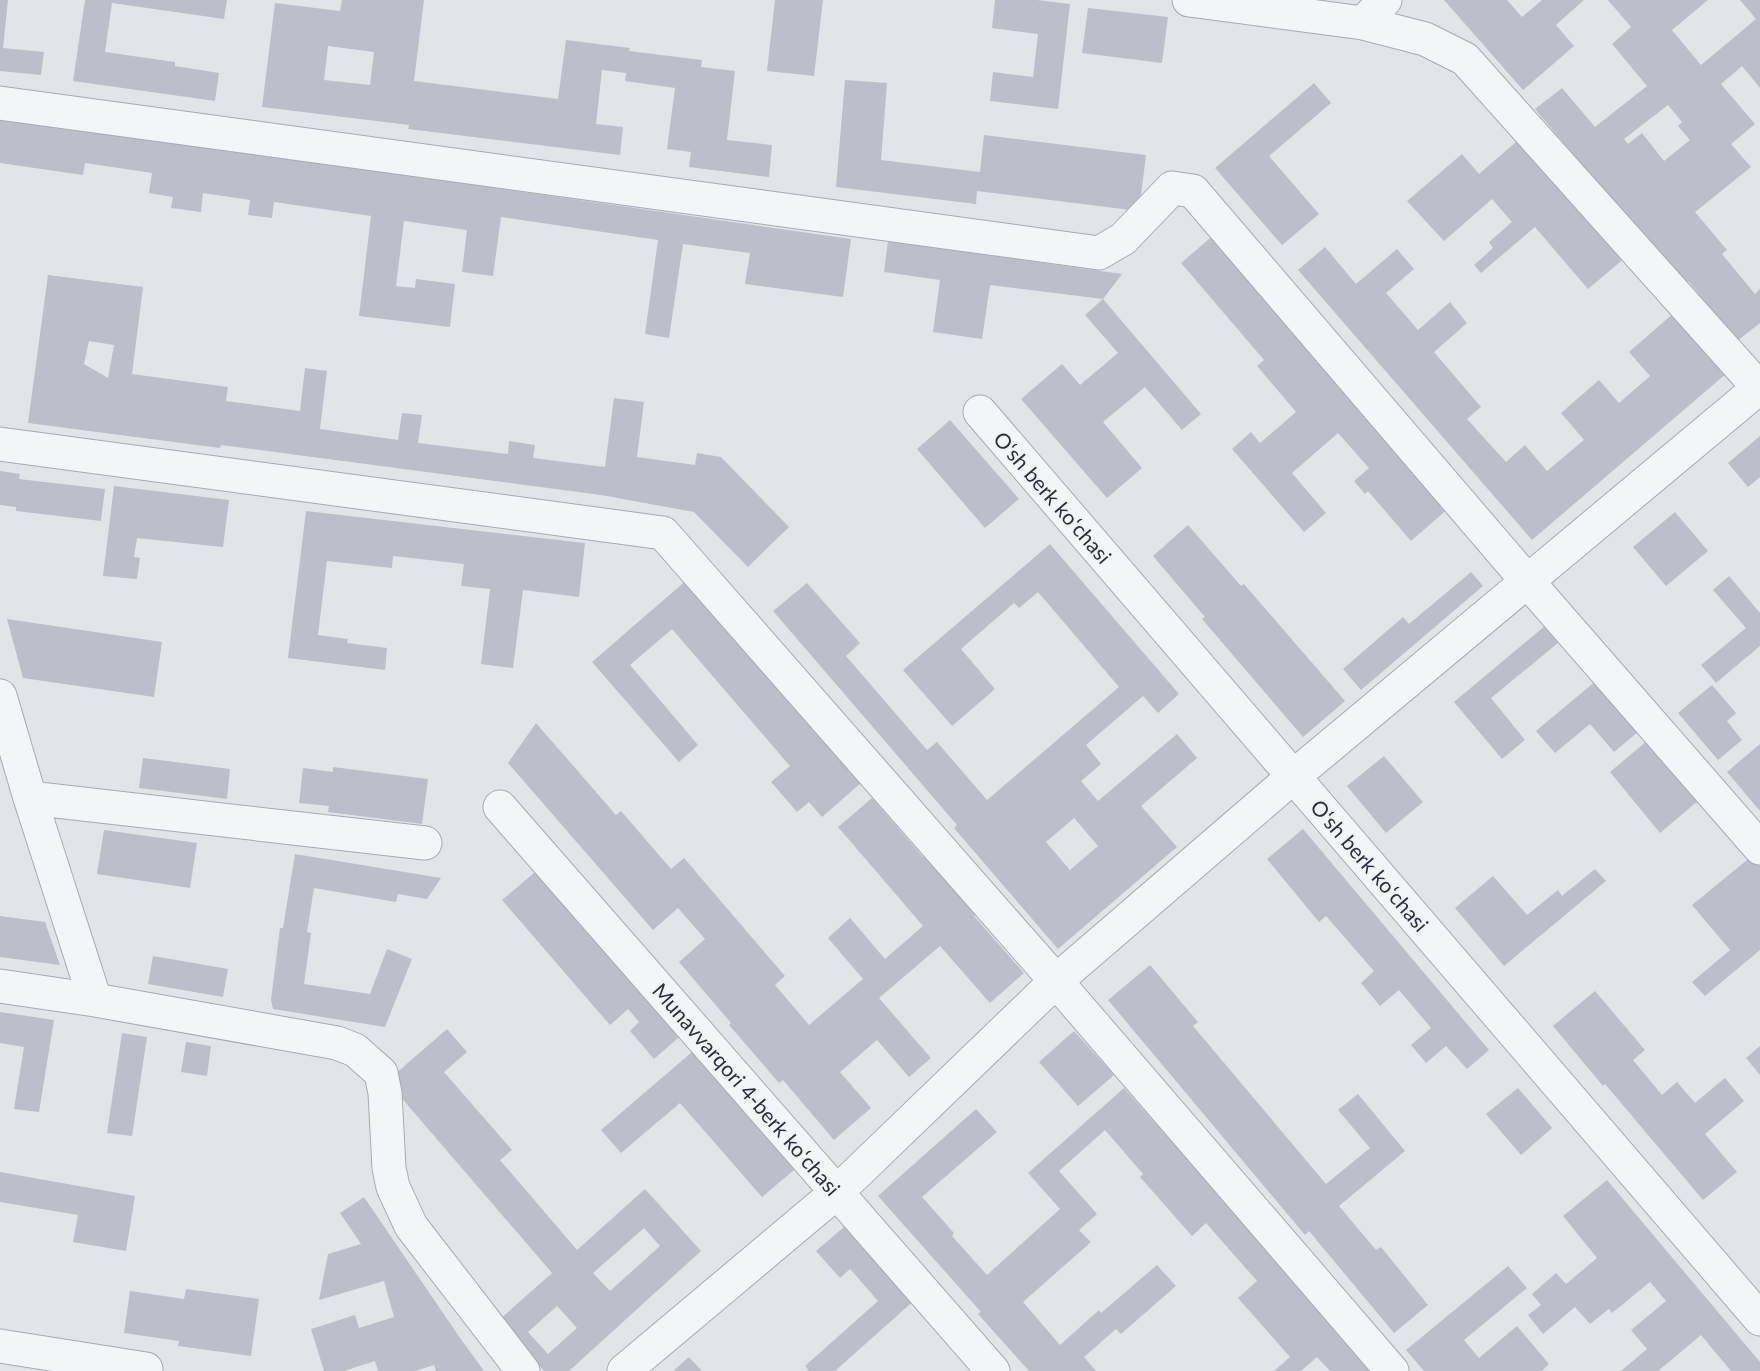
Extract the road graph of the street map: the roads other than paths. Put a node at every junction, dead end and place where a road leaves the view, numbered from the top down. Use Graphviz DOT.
graph roads {
  1 [pos="1189,0"];
  2 [pos="1269,5"];
  3 [pos="1389,9"];
  4 [pos="0,103"];
  5 [pos="1760,388"];
  6 [pos="980,412"];
  7 [pos="0,444"];
  8 [pos="1528,582"];
  9 [pos="0,696"];
  10 [pos="1294,776"];
  11 [pos="30,798"];
  12 [pos="500,807"];
  13 [pos="425,843"];
  14 [pos="1760,849"];
  15 [pos="1056,981"];
  16 [pos="0,986"];
  17 [pos="95,1000"];
  18 [pos="837,1192"];
  19 [pos="1760,1319"];
  20 [pos="0,1346"];
  21 [pos="146,1369"];
  22 [pos="523,1371"];
  23 [pos="624,1371"];
  24 [pos="993,1371"];
  25 [pos="1392,1371"];
  1 -- 2 [label="street"];
  2 -- 3 [label="street"];
  3 -- 5 [label="street"];
  4 -- 8 [label="street"];
  5 -- 8 [label="street"];
  6 -- 10 [label="street, Oʻsh berk koʻchasi"];
  7 -- 15 [label="street"];
  8 -- 10 [label="street"];
  8 -- 14 [label="street"];
  9 -- 11 [label="street"];
  10 -- 15 [label="street"];
  10 -- 19 [label="street, Oʻsh berk koʻchasi"];
  11 -- 13 [label="street"];
  11 -- 17 [label="street"];
  12 -- 18 [label="street, Munavvarqori 4-berk koʻchasi"];
  15 -- 18 [label="street"];
  15 -- 25 [label="street"];
  16 -- 17 [label="street"];
  17 -- 22 [label="street"];
  18 -- 23 [label="street"];
  18 -- 24 [label="street, Munavvarqori 4-berk koʻchasi"];
  20 -- 21 [label="street"];
}
